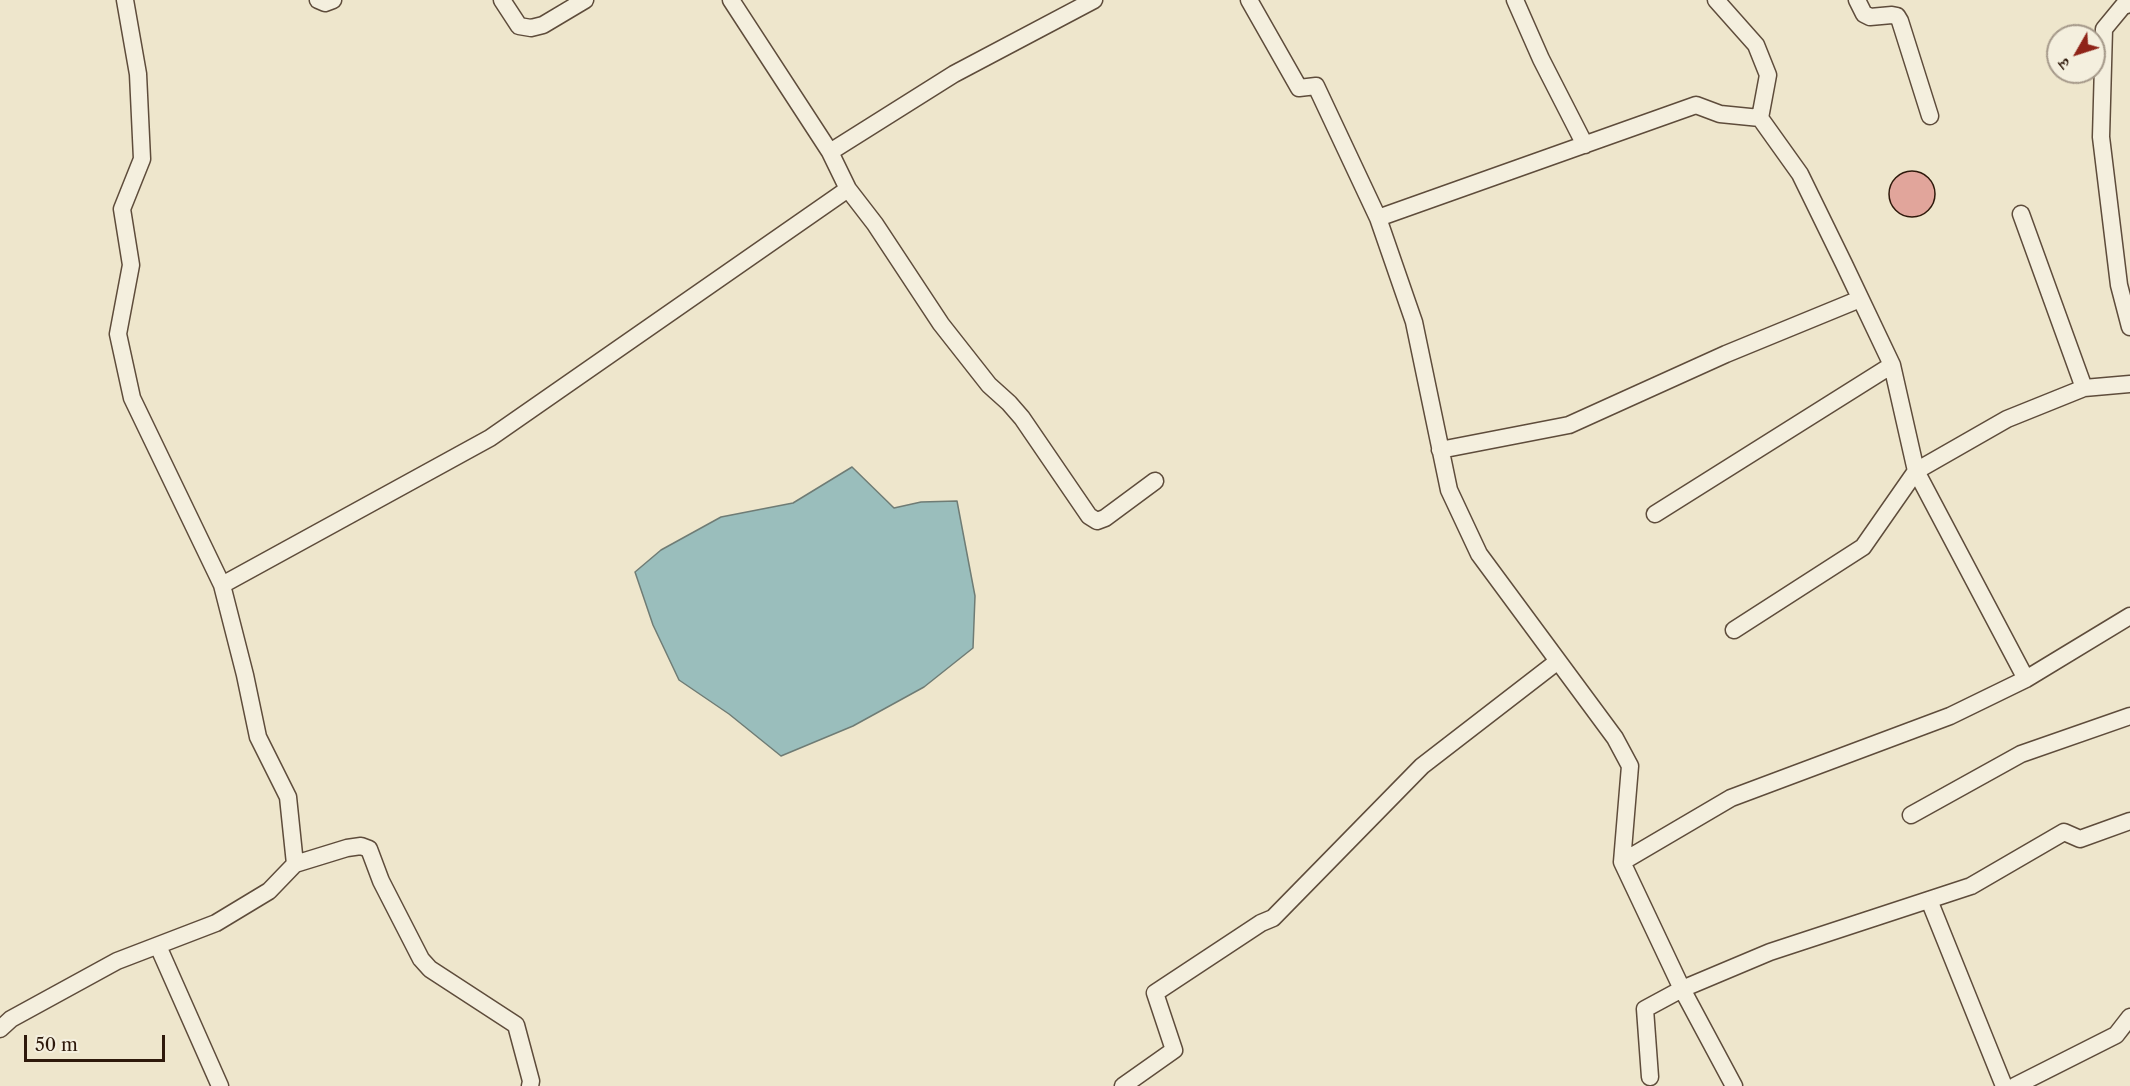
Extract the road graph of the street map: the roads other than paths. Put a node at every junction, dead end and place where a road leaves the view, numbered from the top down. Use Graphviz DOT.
graph roads {
  1 [pos="125,0"];
  2 [pos="318,0"];
  3 [pos="333,0"];
  4 [pos="502,0"];
  5 [pos="585,0"];
  6 [pos="731,0"];
  7 [pos="1094,0"];
  8 [pos="1249,0"];
  9 [pos="1515,0"];
  10 [pos="1716,0"];
  11 [pos="1857,0"];
  12 [pos="2130,4"];
  13 [pos="1930,116"];
  14 [pos="1760,118"];
  15 [pos="1585,145"];
  16 [pos="830,152"];
  17 [pos="848,189"];
  18 [pos="2021,214"];
  19 [pos="1378,218"];
  20 [pos="1860,299"];
  21 [pos="2130,327"];
  22 [pos="1892,365"];
  23 [pos="2130,384"];
  24 [pos="2084,388"];
  25 [pos="1440,450"];
  26 [pos="1916,471"];
  27 [pos="1155,481"];
  28 [pos="1655,514"];
  29 [pos="222,585"];
  30 [pos="2130,616"];
  31 [pos="1734,630"];
  32 [pos="1558,661"];
  33 [pos="2026,679"];
  34 [pos="2130,716"];
  35 [pos="1911,815"];
  36 [pos="2130,821"];
  37 [pos="1622,862"];
  38 [pos="295,864"];
  39 [pos="1929,900"];
  40 [pos="158,946"];
  41 [pos="1682,989"];
  42 [pos="2130,1017"];
  43 [pos="0,1029"];
  44 [pos="1650,1077"];
  45 [pos="220,1086"];
  46 [pos="530,1086"];
  47 [pos="1124,1086"];
  48 [pos="1734,1086"];
  49 [pos="2004,1086"];
  50 [pos="2015,1086"];
  1 -- 29 [label="street"];
  2 -- 3 [label="street"];
  4 -- 5 [label="street"];
  6 -- 16 [label="street"];
  7 -- 16 [label="street"];
  8 -- 19 [label="street"];
  9 -- 15 [label="street"];
  10 -- 14 [label="street"];
  11 -- 13 [label="street"];
  12 -- 21 [label="street"];
  14 -- 15 [label="street"];
  14 -- 20 [label="street"];
  15 -- 19 [label="street"];
  16 -- 17 [label="street"];
  17 -- 27 [label="street"];
  17 -- 29 [label="street"];
  18 -- 24 [label="street"];
  19 -- 25 [label="street"];
  20 -- 22 [label="street"];
  20 -- 25 [label="street"];
  22 -- 26 [label="street"];
  22 -- 28 [label="street"];
  23 -- 24 [label="street"];
  24 -- 26 [label="street"];
  25 -- 32 [label="street"];
  26 -- 31 [label="street"];
  26 -- 33 [label="street"];
  29 -- 38 [label="street"];
  30 -- 33 [label="street"];
  32 -- 37 [label="street"];
  32 -- 47 [label="street"];
  33 -- 37 [label="street"];
  34 -- 35 [label="street"];
  36 -- 39 [label="street"];
  37 -- 41 [label="street"];
  38 -- 40 [label="street"];
  38 -- 46 [label="street"];
  39 -- 41 [label="street"];
  39 -- 49 [label="street"];
  40 -- 43 [label="street"];
  40 -- 45 [label="street"];
  41 -- 44 [label="street"];
  41 -- 48 [label="street"];
  42 -- 50 [label="street"];
}
